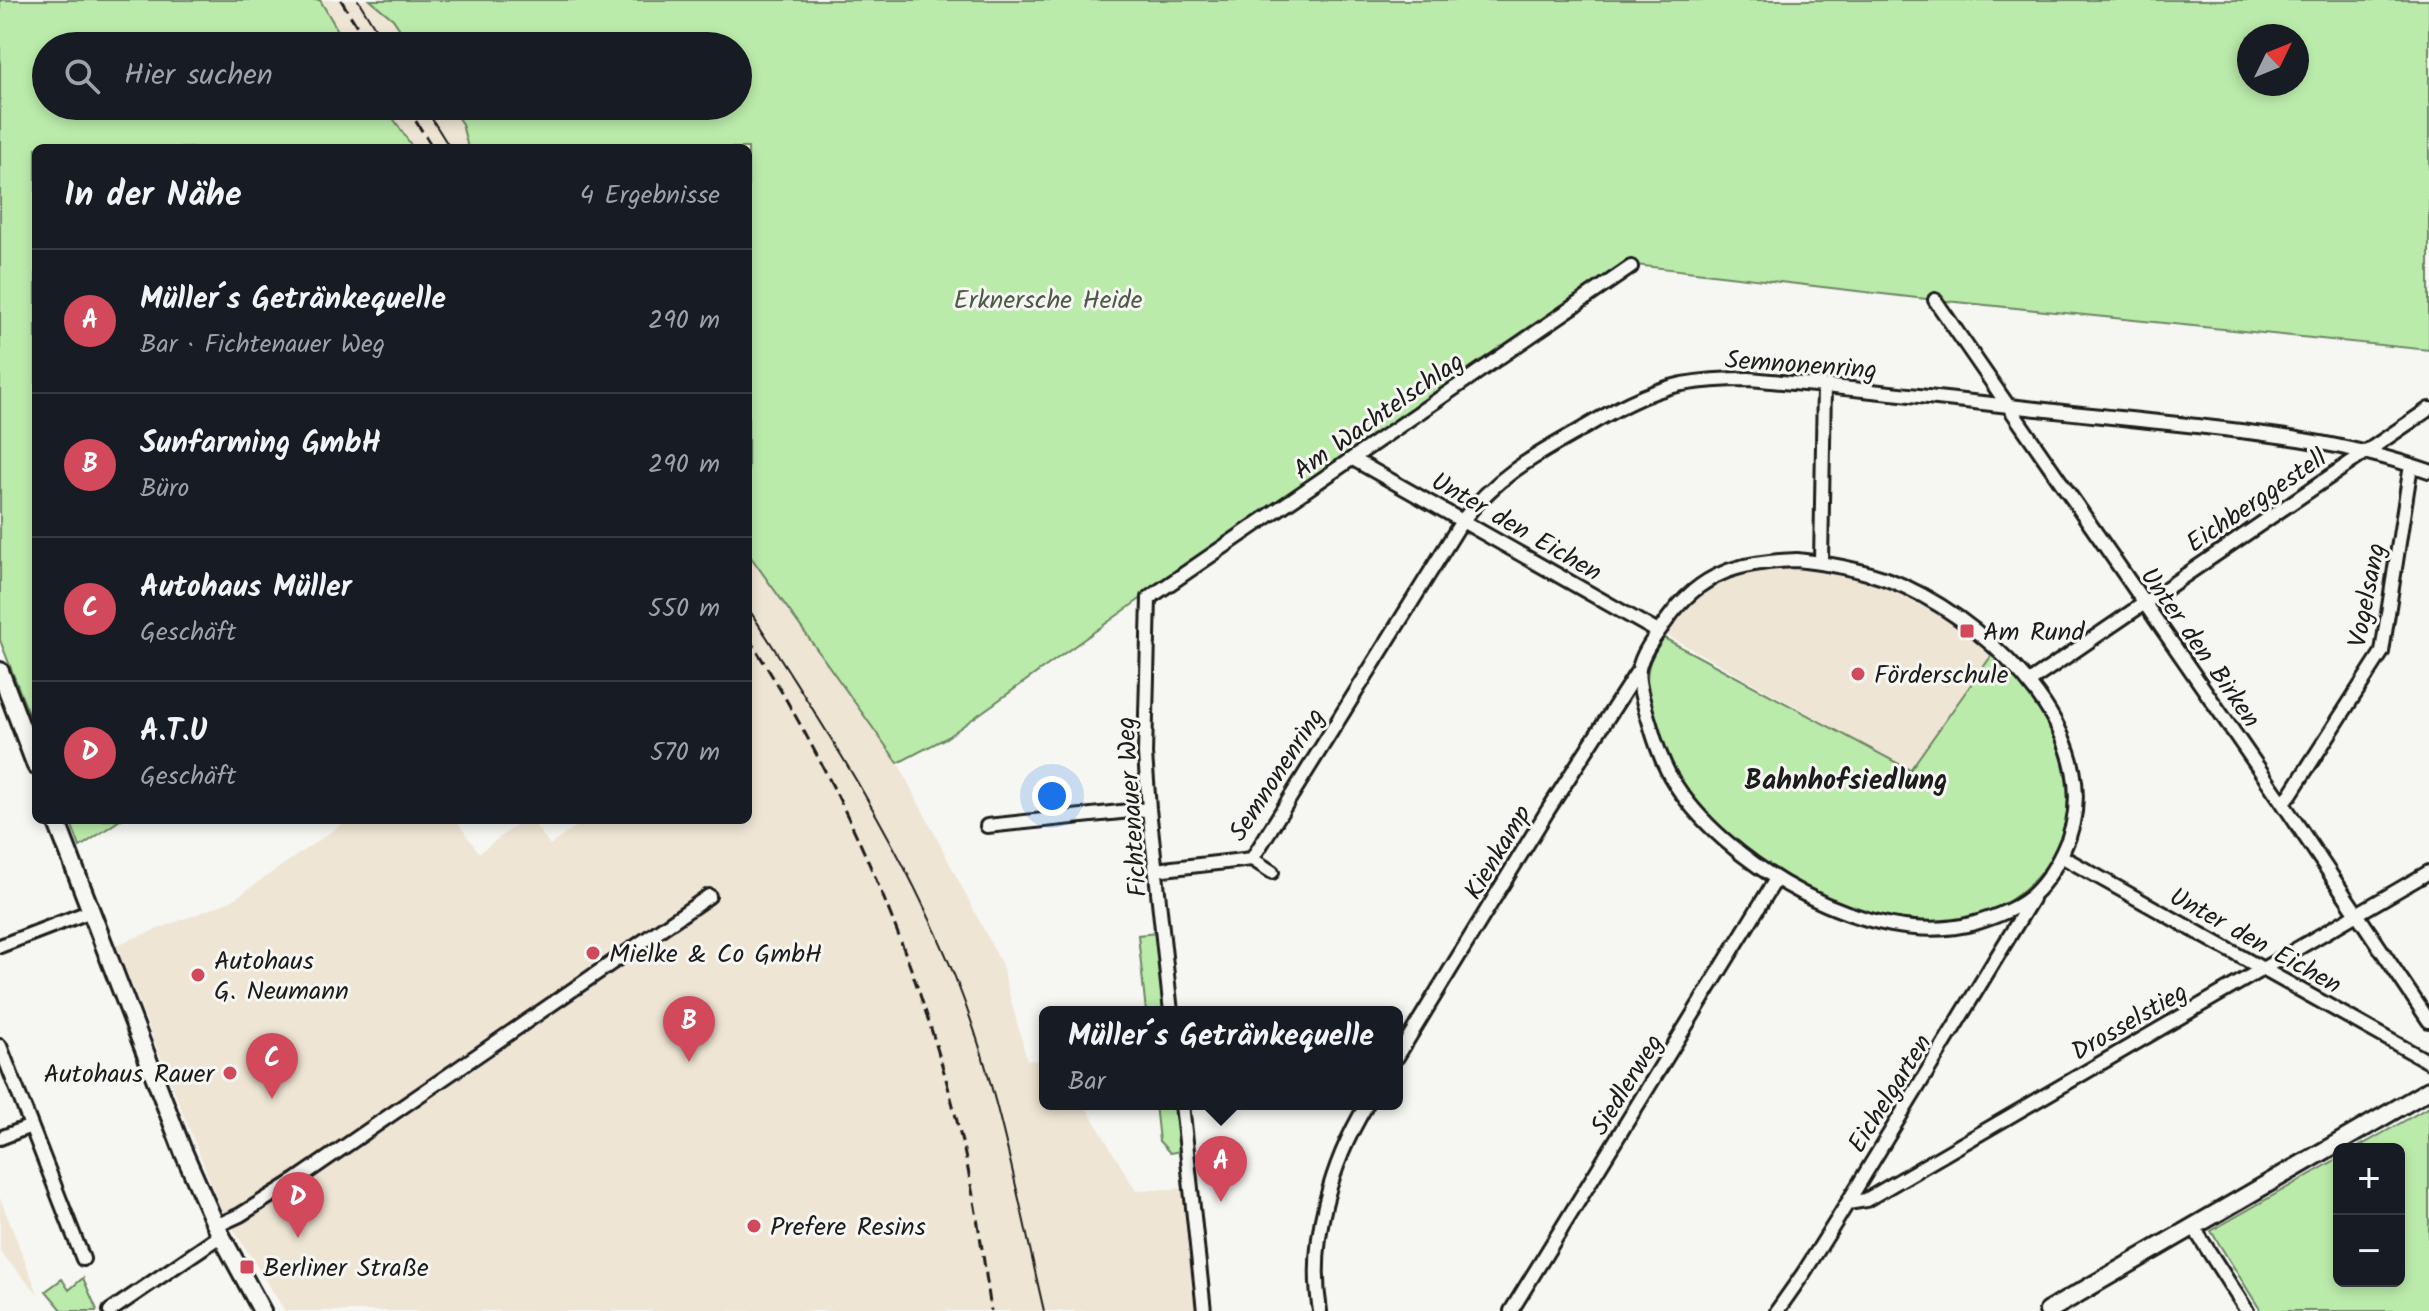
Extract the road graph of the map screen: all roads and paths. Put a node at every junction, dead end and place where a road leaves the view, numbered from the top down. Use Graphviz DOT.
graph roads {
  1 [pos="1631,267"];
  2 [pos="1935,300"];
  3 [pos="1824,386"];
  4 [pos="2009,405"];
  5 [pos="2429,409"];
  6 [pos="2365,452"];
  7 [pos="1353,459"];
  8 [pos="2411,465"];
  9 [pos="2429,471"];
  10 [pos="1462,521"];
  11 [pos="1821,562"];
  12 [pos="1149,598"];
  13 [pos="2144,604"];
  14 [pos="1658,632"];
  15 [pos="0,671"];
  16 [pos="1637,672"];
  17 [pos="2029,682"];
  18 [pos="32,755"];
  19 [pos="2282,802"];
  20 [pos="1149,809"];
  21 [pos="58,824"];
  22 [pos="987,826"];
  23 [pos="2061,856"];
  24 [pos="1252,859"];
  25 [pos="1155,870"];
  26 [pos="1272,872"];
  27 [pos="2429,872"];
  28 [pos="1776,879"];
  29 [pos="709,896"];
  30 [pos="2035,896"];
  31 [pos="91,911"];
  32 [pos="2356,914"];
  33 [pos="0,946"];
  34 [pos="2263,969"];
  35 [pos="1170,1006"];
  36 [pos="2429,1021"];
  37 [pos="0,1046"];
  38 [pos="1403,1047"];
  39 [pos="2429,1062"];
  40 [pos="2429,1090"];
  41 [pos="1183,1110"];
  42 [pos="1364,1110"];
  43 [pos="31,1126"];
  44 [pos="0,1138"];
  45 [pos="1848,1203"];
  46 [pos="2195,1226"];
  47 [pos="218,1231"];
  48 [pos="83,1259"];
  49 [pos="110,1311"];
  50 [pos="262,1311"];
  51 [pos="1204,1311"];
  52 [pos="1320,1311"];
  53 [pos="1511,1311"];
  54 [pos="1777,1311"];
  55 [pos="2048,1311"];
  56 [pos="2247,1311"];
  1 -- 7 [label="street, Am Wachtelschlag"];
  2 -- 4 [label="street, Unter den Birken"];
  3 -- 4 [label="street, Semnonenring"];
  3 -- 10 [label="street, Semnonenring"];
  3 -- 11 [label="street"];
  4 -- 6 [label="street, Semnonenring"];
  4 -- 13 [label="street, Unter den Birken"];
  5 -- 6 [label="street, Eichberggestell"];
  6 -- 8 [label="street, Semnonenring"];
  6 -- 13 [label="street, Eichberggestell"];
  7 -- 10 [label="street, Unter den Eichen"];
  7 -- 12 [label="street, Am Wachtelschlag"];
  8 -- 9 [label="street, Semnonenring"];
  8 -- 19 [label="street, Vogelsang"];
  10 -- 14 [label="street, Unter den Eichen"];
  10 -- 24 [label="street, Semnonenring"];
  11 -- 14 [label="street"];
  11 -- 17 [label="street"];
  12 -- 20 [label="street, Fichtenauer Weg"];
  13 -- 17 [label="street, Eichberggestell"];
  13 -- 19 [label="street, Unter den Birken"];
  14 -- 16 [label="street"];
  15 -- 18 [label="main road"];
  16 -- 28 [label="street"];
  16 -- 38 [label="street, Kienkamp"];
  17 -- 23 [label="street"];
  19 -- 32 [label="street, Unter den Birken"];
  20 -- 22 [label="street"];
  20 -- 25 [label="street, Fichtenauer Weg"];
  21 -- 31 [label="main road"];
  23 -- 30 [label="street"];
  23 -- 34 [label="street, Unter den Eichen"];
  24 -- 25 [label="street, Semnonenring"];
  24 -- 26 [label="street"];
  25 -- 35 [label="street, Fichtenauer Weg"];
  27 -- 32 [label="street, Drosselstieg"];
  28 -- 30 [label="street"];
  28 -- 53 [label="street, Siedlerweg"];
  29 -- 47 [label="street"];
  30 -- 45 [label="street, Eichelgarten"];
  31 -- 33 [label="street"];
  31 -- 47 [label="main road"];
  32 -- 34 [label="street, Drosselstieg"];
  32 -- 36 [label="street, Unter den Birken"];
  34 -- 39 [label="street, Unter den Eichen"];
  34 -- 45 [label="street, Drosselstieg"];
  37 -- 43 [label="street"];
  40 -- 46 [label="main road"];
  41 -- 51 [label="street"];
  42 -- 52 [label="street"];
  43 -- 44 [label="street"];
  43 -- 48 [label="street"];
  45 -- 54 [label="street, Eichelgarten"];
  46 -- 55 [label="main road"];
  46 -- 56 [label="street"];
  47 -- 49 [label="street"];
  47 -- 50 [label="main road"];
}
